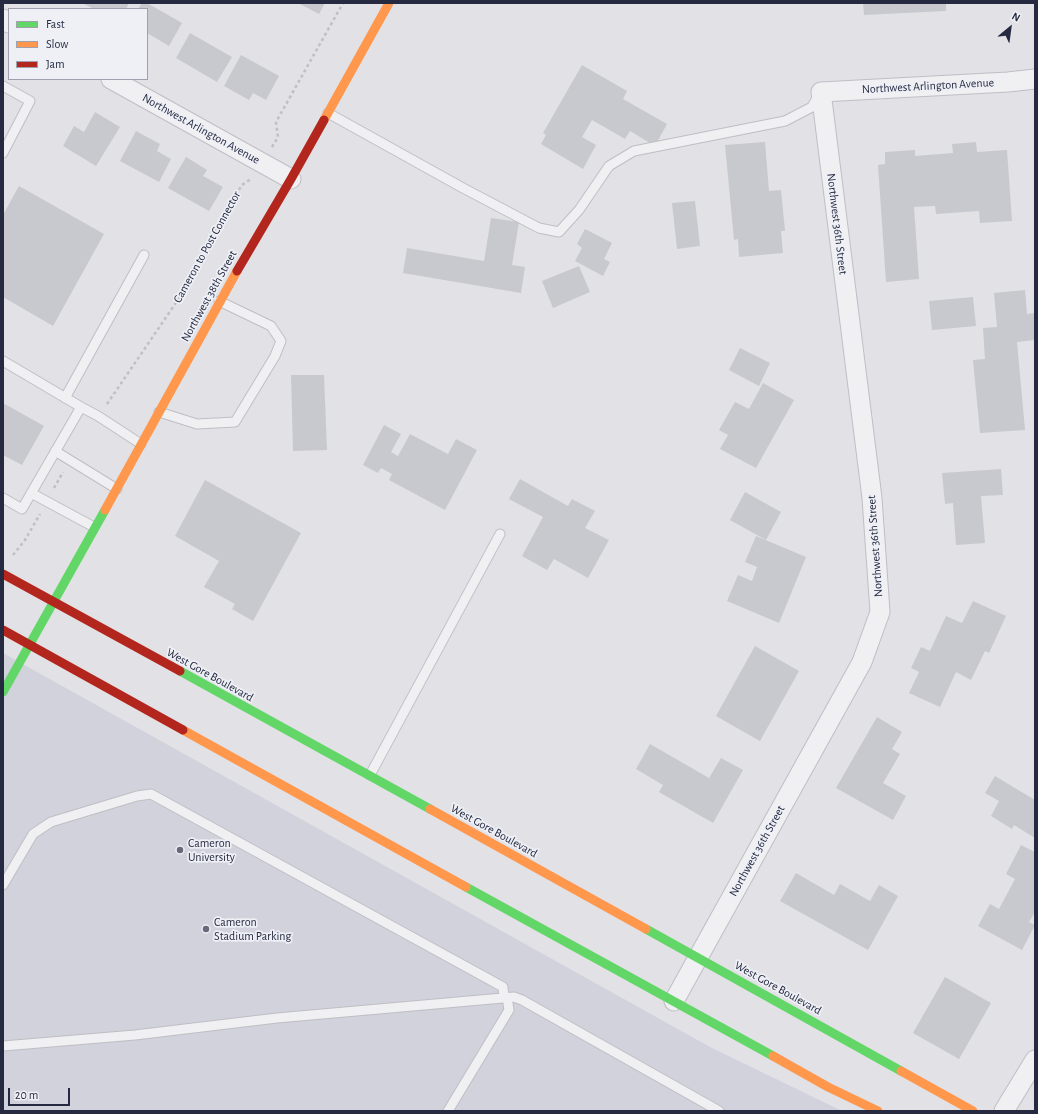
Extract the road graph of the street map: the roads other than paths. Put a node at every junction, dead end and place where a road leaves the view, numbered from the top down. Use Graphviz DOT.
graph roads {
  1 [pos="389,3"];
  2 [pos="113,80"];
  3 [pos="1035,80"];
  4 [pos="3,86"];
  5 [pos="821,92"];
  6 [pos="328,113"];
  7 [pos="3,152"];
  8 [pos="291,179"];
  9 [pos="144,256"];
  10 [pos="219,301"];
  11 [pos="3,361"];
  12 [pos="65,398"];
  13 [pos="81,407"];
  14 [pos="160,412"];
  15 [pos="141,444"];
  16 [pos="55,452"];
  17 [pos="116,489"];
  18 [pos="31,493"];
  19 [pos="3,498"];
  20 [pos="94,527"];
  21 [pos="500,534"];
  22 [pos="3,574"];
  23 [pos="52,602"];
  24 [pos="3,630"];
  25 [pos="29,644"];
  26 [pos="3,692"];
  27 [pos="370,775"];
  28 [pos="3,885"];
  29 [pos="698,958"];
  30 [pos="505,997"];
  31 [pos="674,1001"];
  32 [pos="3,1046"];
  33 [pos="1035,1060"];
  34 [pos="448,1111"];
  35 [pos="719,1111"];
  36 [pos="878,1111"];
  37 [pos="973,1111"];
  38 [pos="1004,1111"];
  1 -- 6 [label="main road, Northwest 38th Street"];
  2 -- 8 [label="street, Northwest Arlington Avenue"];
  3 -- 5 [label="street, Northwest Arlington Avenue"];
  4 -- 7 [label="lane"];
  5 -- 6 [label="lane"];
  5 -- 29 [label="street, Northwest 36th Street"];
  6 -- 8 [label="main road, Northwest 38th Street"];
  8 -- 10 [label="main road, Northwest 38th Street"];
  9 -- 12 [label="lane"];
  10 -- 14 [label="main road, Northwest 38th Street"];
  10 -- 14 [label="lane"];
  11 -- 12 [label="lane"];
  12 -- 13 [label="lane"];
  13 -- 15 [label="lane"];
  13 -- 16 [label="lane"];
  14 -- 15 [label="main road, Northwest 38th Street"];
  15 -- 17 [label="main road, Northwest 38th Street"];
  16 -- 17 [label="lane"];
  16 -- 18 [label="lane"];
  17 -- 20 [label="main road, Northwest 38th Street"];
  18 -- 19 [label="lane"];
  18 -- 20 [label="lane"];
  20 -- 23 [label="main road, Northwest 38th Street"];
  21 -- 27 [label="lane"];
  22 -- 23 [label="main road, West Gore Boulevard"];
  23 -- 25 [label="main road, Northwest 38th Street"];
  23 -- 27 [label="main road, West Gore Boulevard"];
  24 -- 25 [label="main road"];
  25 -- 26 [label="main road, Northwest 38th Street"];
  25 -- 31 [label="main road"];
  27 -- 29 [label="main road, West Gore Boulevard"];
  28 -- 30 [label="lane"];
  29 -- 31 [label="street, Northwest 36th Street"];
  29 -- 37 [label="main road, West Gore Boulevard"];
  30 -- 32 [label="lane"];
  30 -- 34 [label="lane"];
  30 -- 35 [label="lane"];
  31 -- 36 [label="main road"];
  33 -- 38 [label="street"];
}
